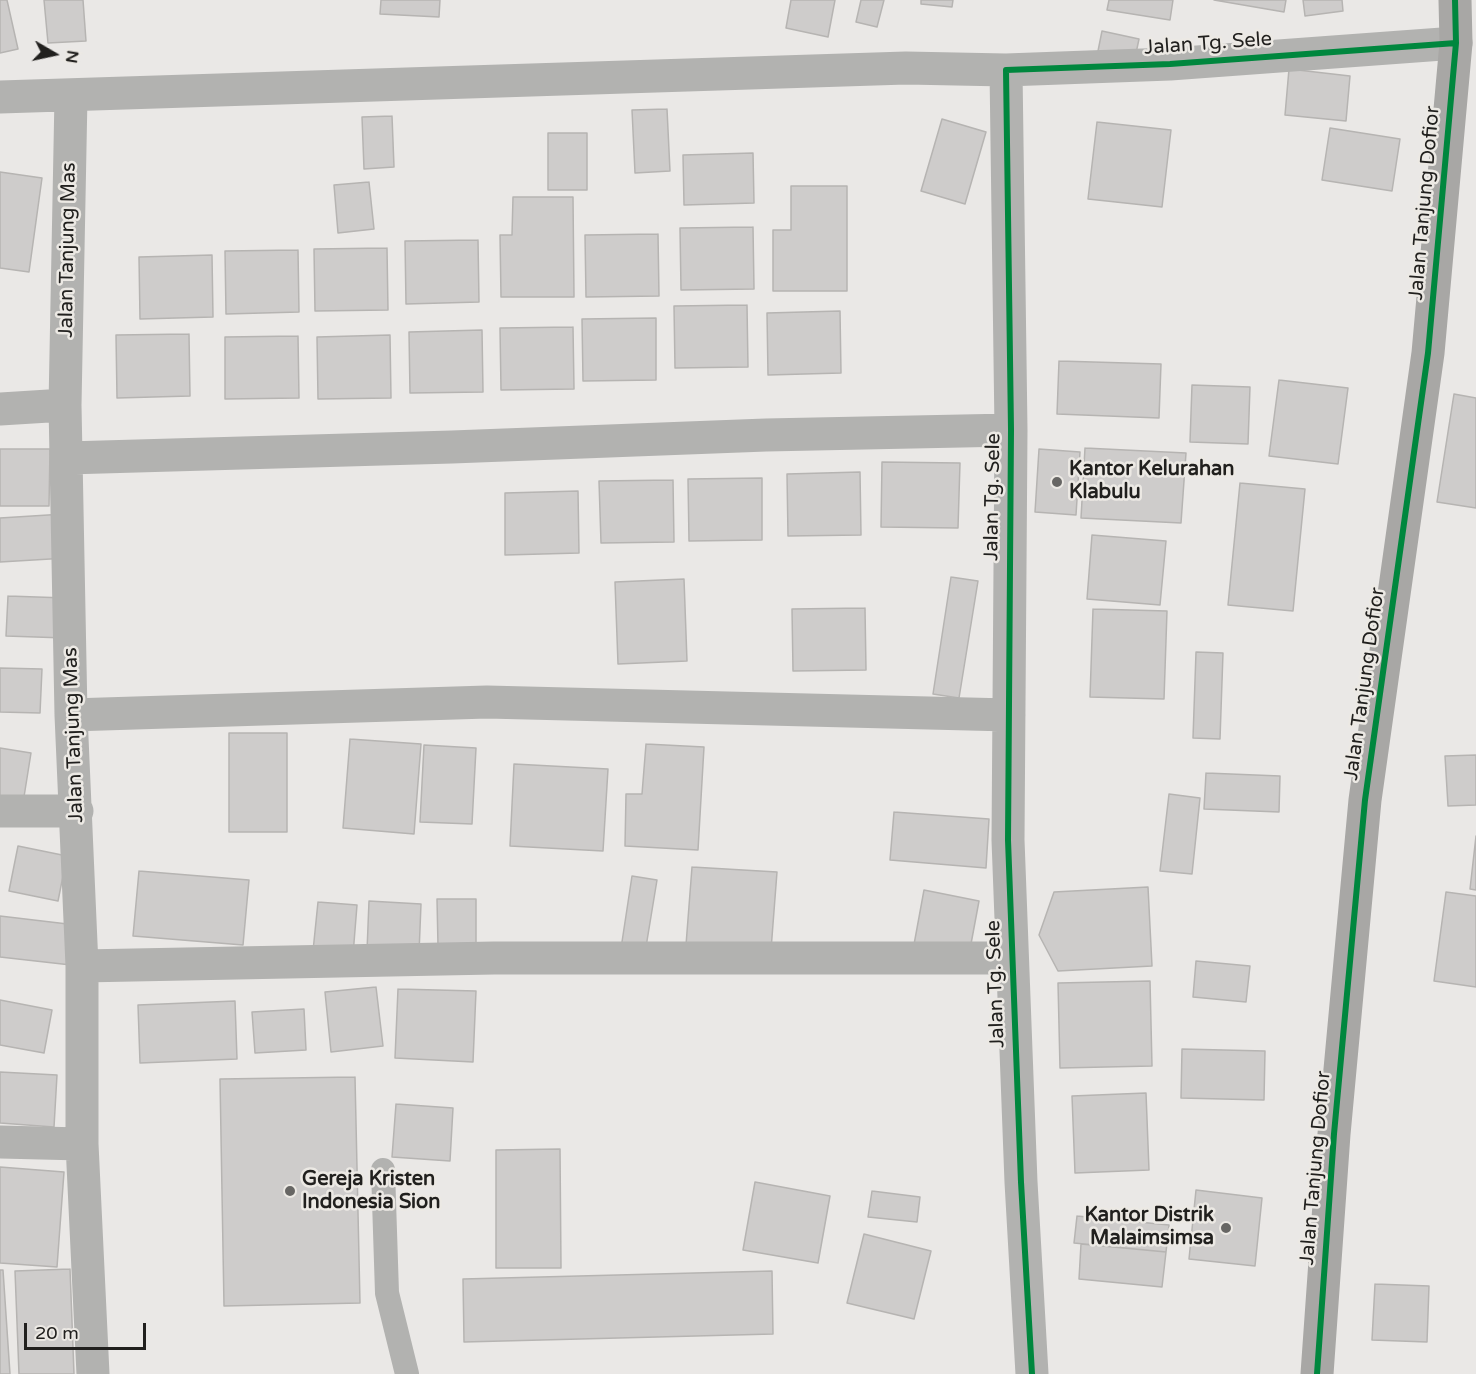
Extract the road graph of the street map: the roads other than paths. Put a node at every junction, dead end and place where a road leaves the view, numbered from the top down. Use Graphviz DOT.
graph roads {
  1 [pos="1455,0"];
  2 [pos="1455,43"];
  3 [pos="1006,70"];
  4 [pos="71,96"];
  5 [pos="0,97"];
  6 [pos="65,405"];
  7 [pos="0,409"];
  8 [pos="1011,430"];
  9 [pos="67,458"];
  10 [pos="71,715"];
  11 [pos="1009,715"];
  12 [pos="77,811"];
  13 [pos="0,812"];
  14 [pos="1012,958"];
  15 [pos="82,966"];
  16 [pos="0,1142"];
  17 [pos="82,1144"];
  18 [pos="383,1170"];
  19 [pos="93,1374"];
  20 [pos="408,1374"];
  21 [pos="1032,1374"];
  22 [pos="1317,1374"];
  1 -- 2 [label="street, Jalan Tanjung Dofior"];
  2 -- 3 [label="street, Jalan Tg. Sele"];
  2 -- 22 [label="street, Jalan Tanjung Dofior"];
  3 -- 4 [label="street"];
  3 -- 8 [label="street, Jalan Tg. Sele"];
  4 -- 5 [label="street"];
  4 -- 6 [label="street, Jalan Tanjung Mas"];
  6 -- 7 [label="street"];
  6 -- 9 [label="street, Jalan Tanjung Mas"];
  8 -- 9 [label="street"];
  8 -- 11 [label="street, Jalan Tg. Sele"];
  9 -- 10 [label="street, Jalan Tanjung Mas"];
  10 -- 11 [label="street"];
  10 -- 12 [label="street, Jalan Tanjung Mas"];
  11 -- 14 [label="street, Jalan Tg. Sele"];
  12 -- 13 [label="street"];
  12 -- 15 [label="street, Jalan Tanjung Mas"];
  14 -- 15 [label="street"];
  14 -- 21 [label="street, Jalan Tg. Sele"];
  15 -- 17 [label="street, Jalan Tanjung Mas"];
  16 -- 17 [label="street"];
  17 -- 19 [label="street, Jalan Tanjung Mas"];
  18 -- 20 [label="lane"];
}
